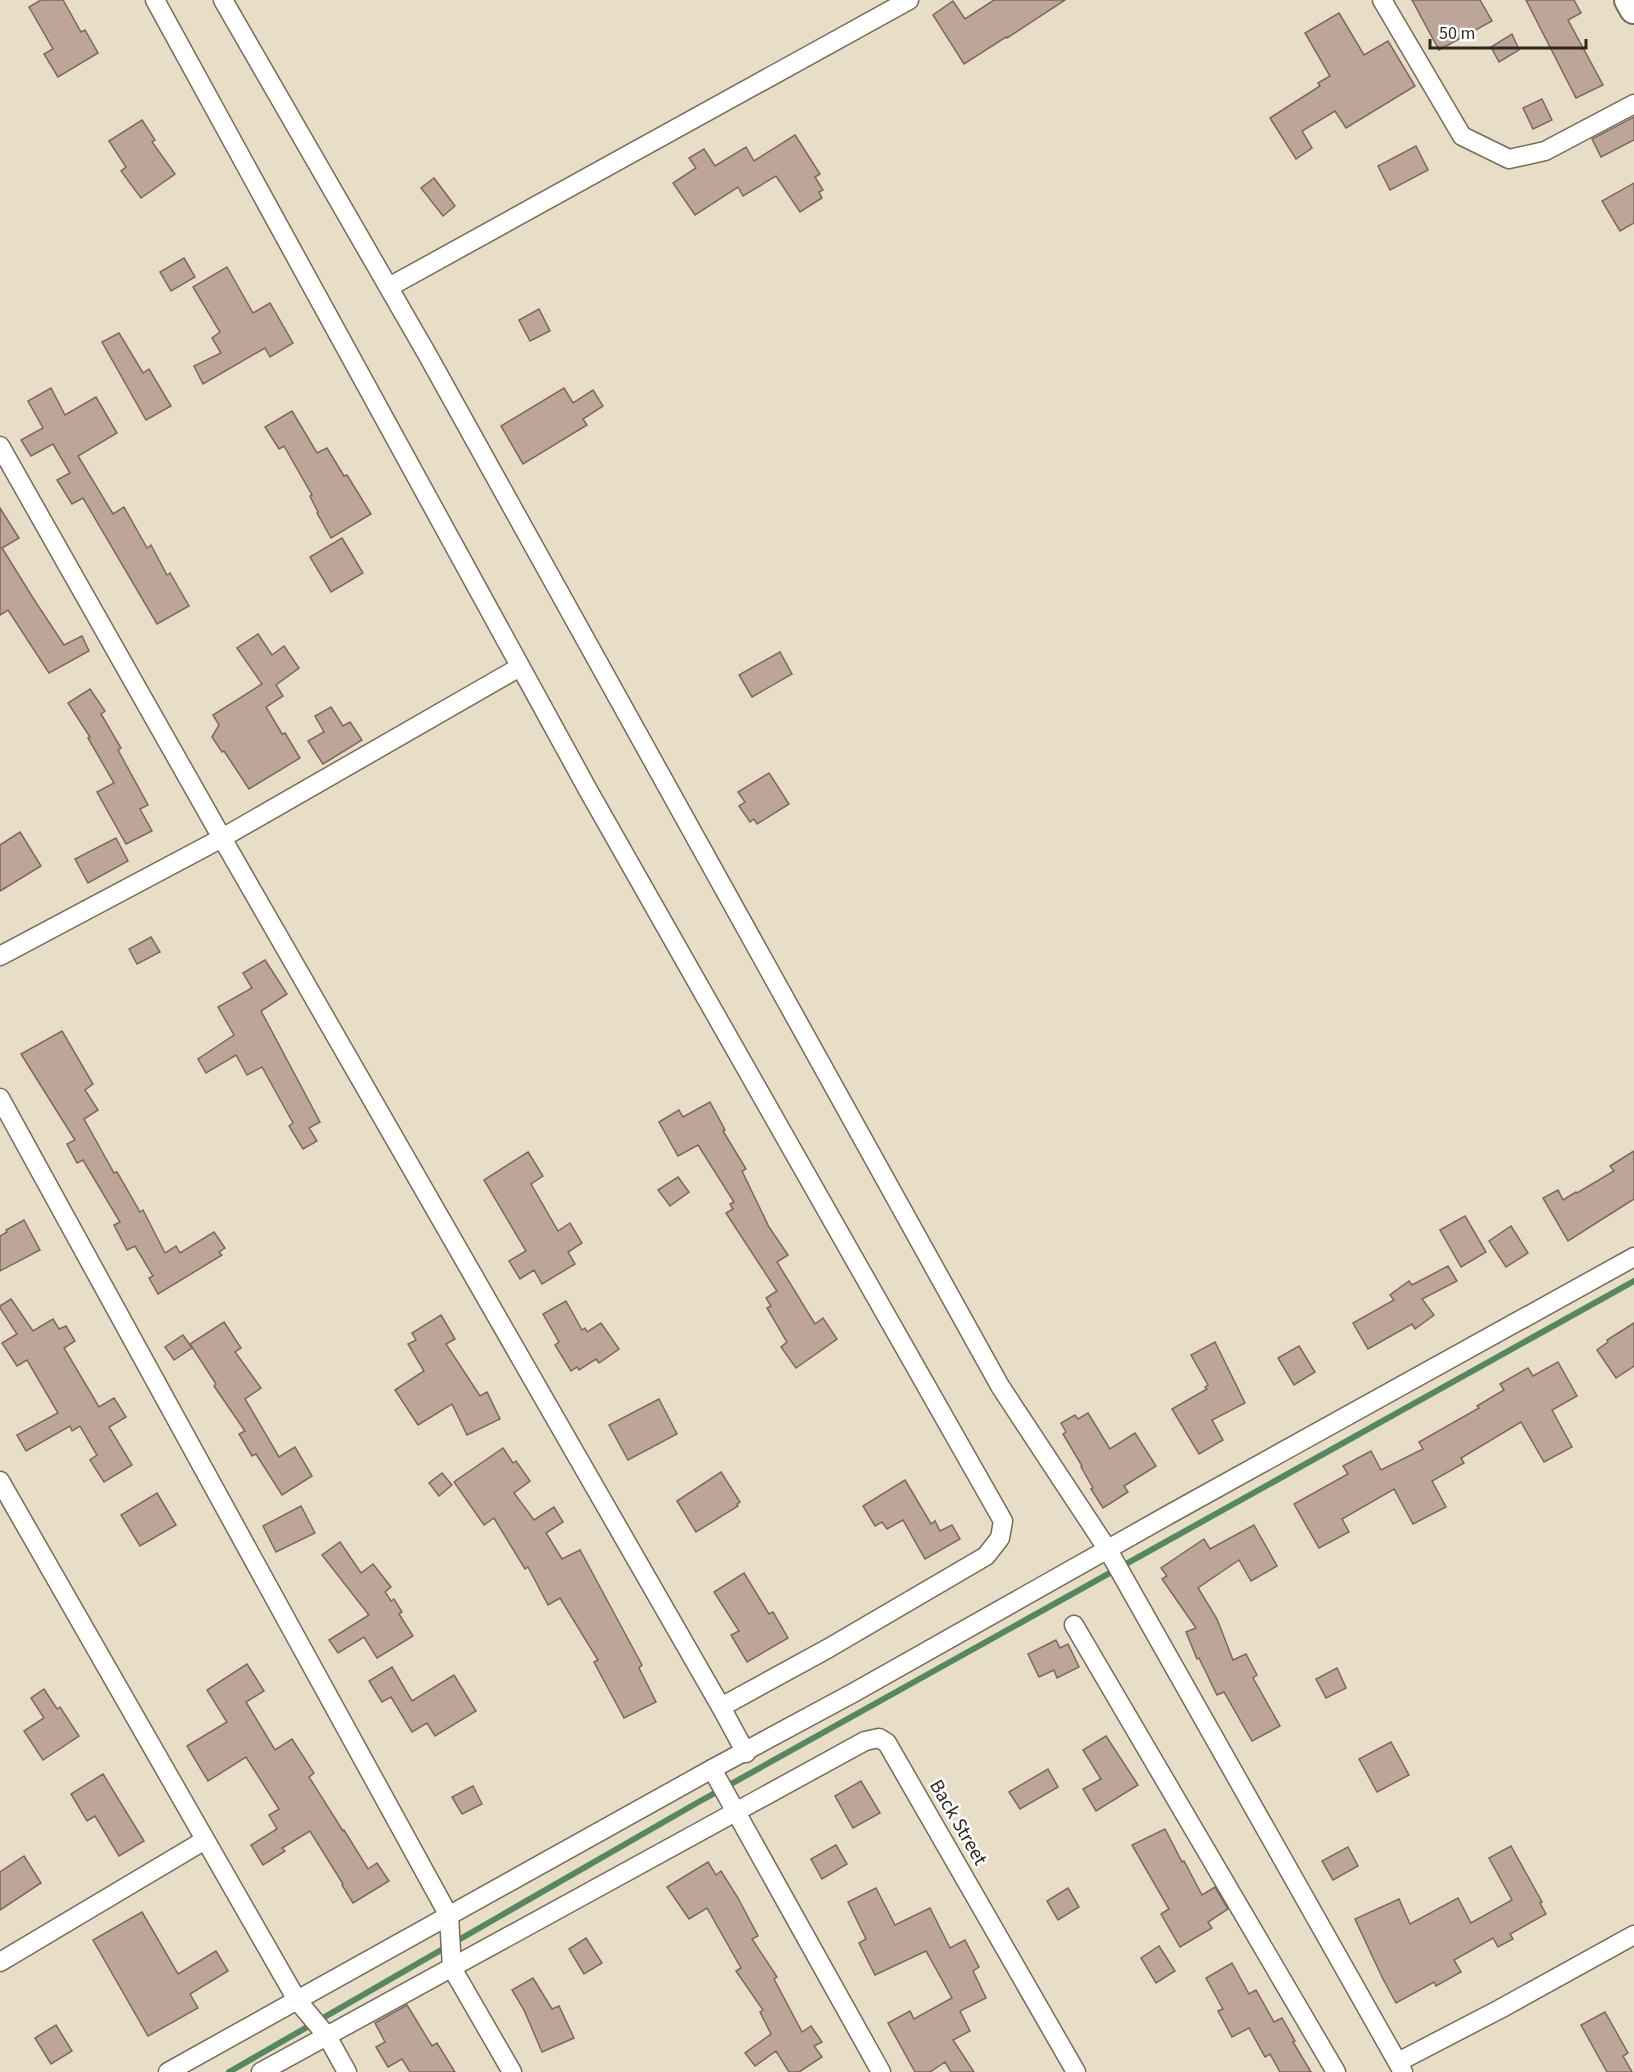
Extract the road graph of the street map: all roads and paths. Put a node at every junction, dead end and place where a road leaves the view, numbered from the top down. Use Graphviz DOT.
graph roads {
  1 [pos="155,0"];
  2 [pos="223,0"];
  3 [pos="909,0"];
  4 [pos="1382,0"];
  5 [pos="1629,0"];
  6 [pos="1634,9"];
  7 [pos="1634,104"];
  8 [pos="389,287"];
  9 [pos="0,446"];
  10 [pos="520,667"];
  11 [pos="222,838"];
  12 [pos="0,956"];
  13 [pos="0,1098"];
  14 [pos="1634,1257"];
  15 [pos="0,1481"];
  16 [pos="1108,1550"];
  17 [pos="1074,1625"];
  18 [pos="721,1707"];
  19 [pos="746,1753"];
  20 [pos="712,1769"];
  21 [pos="736,1812"];
  22 [pos="205,1840"];
  23 [pos="449,1916"];
  24 [pos="1634,1935"];
  25 [pos="0,1962"];
  26 [pos="452,1968"];
  27 [pos="297,2000"];
  28 [pos="327,2036"];
  29 [pos="1400,2067"];
  30 [pos="168,2072"];
  31 [pos="261,2072"];
  32 [pos="346,2072"];
  33 [pos="512,2072"];
  34 [pos="881,2072"];
  35 [pos="1076,2072"];
  36 [pos="1336,2072"];
  1 -- 10 [label="street"];
  2 -- 8 [label="street"];
  3 -- 8 [label="street"];
  4 -- 7 [label="street"];
  5 -- 6 [label="main road"];
  8 -- 16 [label="street"];
  9 -- 11 [label="street"];
  10 -- 11 [label="street"];
  10 -- 18 [label="street"];
  11 -- 12 [label="street"];
  11 -- 18 [label="street"];
  13 -- 23 [label="street"];
  14 -- 16 [label="street"];
  15 -- 22 [label="street"];
  16 -- 19 [label="street"];
  16 -- 29 [label="street"];
  17 -- 36 [label="street"];
  18 -- 19 [label="street"];
  19 -- 20 [label="street"];
  20 -- 21 [label="street"];
  20 -- 23 [label="street"];
  21 -- 26 [label="street"];
  21 -- 34 [label="street"];
  21 -- 35 [label="street, Back Street"];
  22 -- 25 [label="street"];
  22 -- 27 [label="street"];
  23 -- 26 [label="street"];
  23 -- 27 [label="street"];
  24 -- 29 [label="street"];
  26 -- 28 [label="street"];
  26 -- 33 [label="street"];
  27 -- 28 [label="street"];
  27 -- 30 [label="street"];
  28 -- 31 [label="street"];
  28 -- 32 [label="street"];
}
